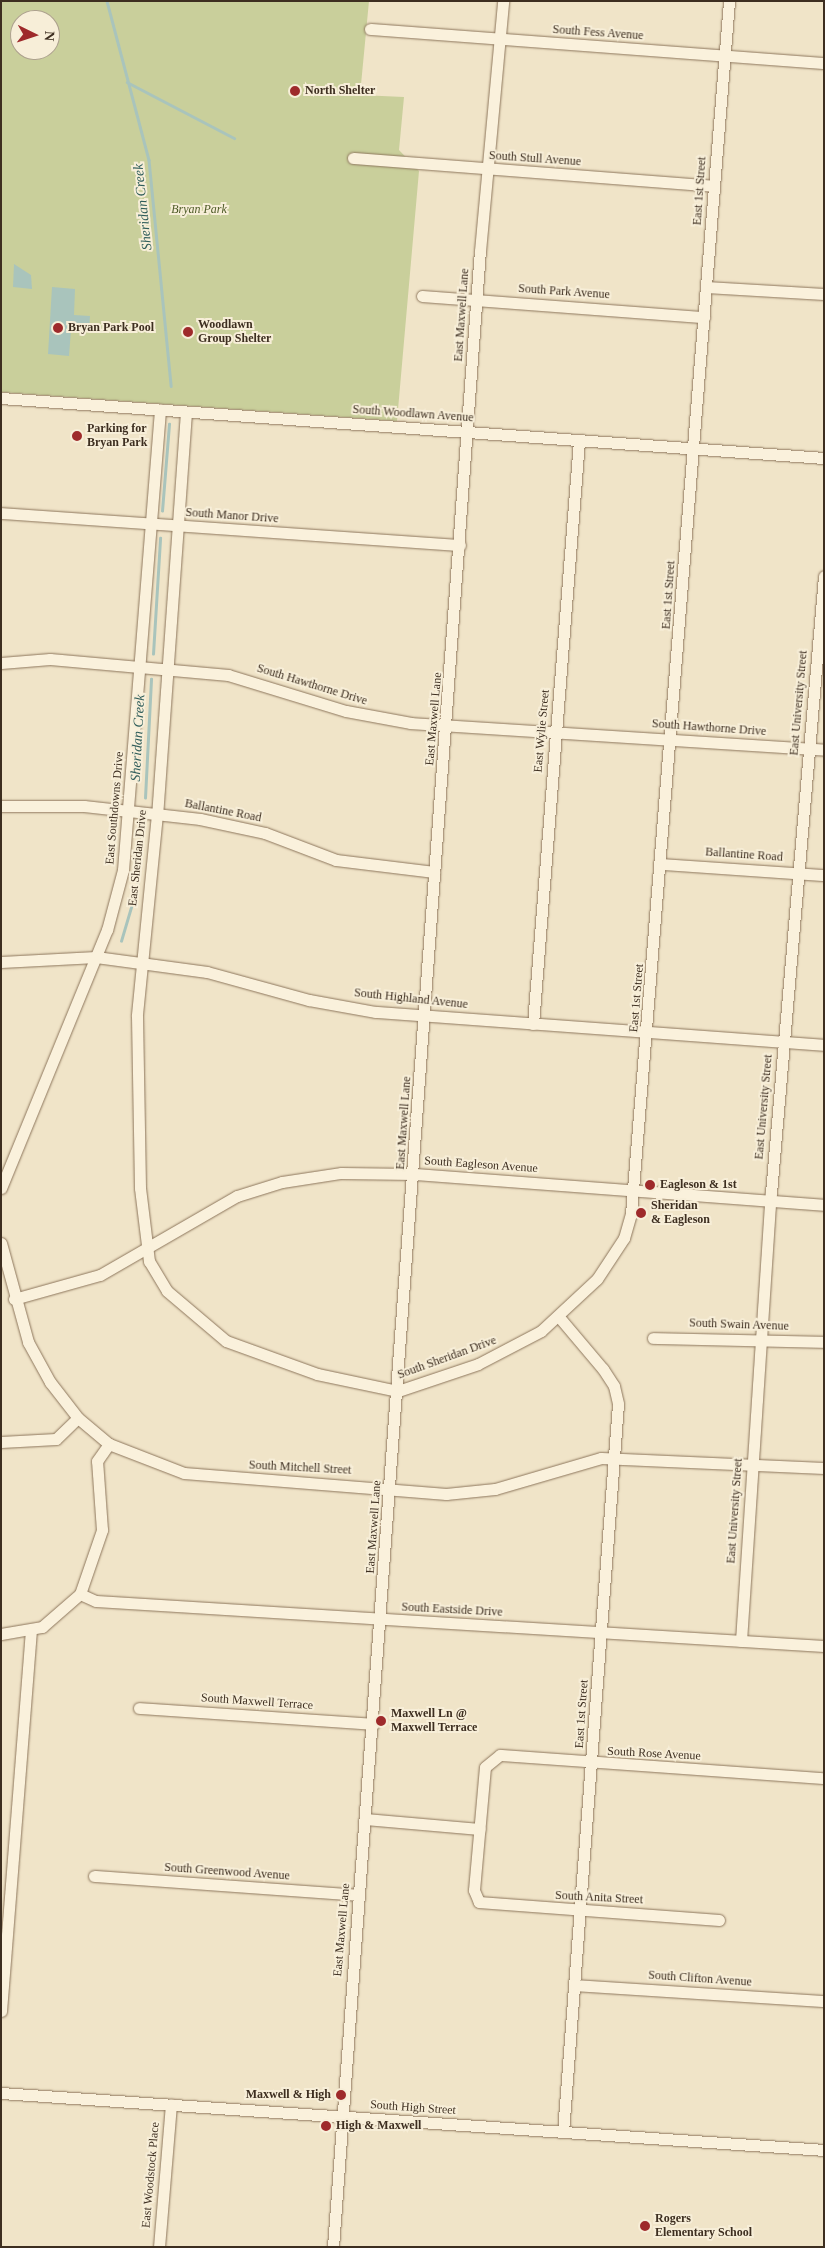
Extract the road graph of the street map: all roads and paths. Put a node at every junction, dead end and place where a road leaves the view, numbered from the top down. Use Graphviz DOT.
graph roads {
  1 [pos="503,1"];
  2 [pos="729,1"];
  3 [pos="370,29"];
  4 [pos="501,39"];
  5 [pos="725,56"];
  6 [pos="824,63"];
  7 [pos="353,158"];
  8 [pos="489,169"];
  9 [pos="714,186"];
  10 [pos="706,287"];
  11 [pos="824,294"];
  12 [pos="422,296"];
  13 [pos="477,299"];
  14 [pos="704,317"];
  15 [pos="1,398"];
  16 [pos="160,409"];
  17 [pos="186,412"];
  18 [pos="467,432"];
  19 [pos="579,441"];
  20 [pos="693,449"];
  21 [pos="824,458"];
  22 [pos="1,513"];
  23 [pos="152,523"];
  24 [pos="177,526"];
  25 [pos="460,545"];
  26 [pos="824,576"];
  27 [pos="1,663"];
  28 [pos="138,664"];
  29 [pos="168,667"];
  30 [pos="448,723"];
  31 [pos="556,730"];
  32 [pos="673,739"];
  33 [pos="808,748"];
  34 [pos="824,750"];
  35 [pos="1,806"];
  36 [pos="131,810"];
  37 [pos="157,814"];
  38 [pos="662,864"];
  39 [pos="434,872"];
  40 [pos="798,872"];
  41 [pos="824,875"];
  42 [pos="96,956"];
  43 [pos="1,962"];
  44 [pos="141,962"];
  45 [pos="426,1015"];
  46 [pos="533,1024"];
  47 [pos="648,1032"];
  48 [pos="783,1042"];
  49 [pos="824,1045"];
  50 [pos="414,1174"];
  51 [pos="1,1188"];
  52 [pos="636,1190"];
  53 [pos="770,1201"];
  54 [pos="824,1205"];
  55 [pos="1,1243"];
  56 [pos="147,1246"];
  57 [pos="6,1286"];
  58 [pos="14,1299"];
  59 [pos="560,1317"];
  60 [pos="653,1338"];
  61 [pos="760,1338"];
  62 [pos="824,1342"];
  63 [pos="398,1391"];
  64 [pos="78,1418"];
  65 [pos="1,1442"];
  66 [pos="109,1444"];
  67 [pos="615,1458"];
  68 [pos="752,1464"];
  69 [pos="824,1468"];
  70 [pos="390,1487"];
  71 [pos="80,1594"];
  72 [pos="380,1620"];
  73 [pos="31,1631"];
  74 [pos="602,1632"];
  75 [pos="1,1634"];
  76 [pos="741,1641"];
  77 [pos="824,1646"];
  78 [pos="139,1708"];
  79 [pos="373,1724"];
  80 [pos="592,1765"];
  81 [pos="824,1778"];
  82 [pos="365,1819"];
  83 [pos="480,1829"];
  84 [pos="94,1876"];
  85 [pos="358,1895"];
  86 [pos="4,1905"];
  87 [pos="581,1911"];
  88 [pos="719,1920"];
  89 [pos="575,1985"];
  90 [pos="824,2001"];
  91 [pos="1,2011"];
  92 [pos="1,2093"];
  93 [pos="171,2105"];
  94 [pos="343,2117"];
  95 [pos="563,2132"];
  96 [pos="824,2150"];
  97 [pos="159,2247"];
  98 [pos="333,2247"];
  1 -- 4 [label="street, East Maxwell Lane"];
  2 -- 5 [label="street, East 1st Street"];
  3 -- 4 [label="street, South Fess Avenue"];
  4 -- 5 [label="street, South Fess Avenue"];
  4 -- 8 [label="street, East Maxwell Lane"];
  5 -- 6 [label="street, South Fess Avenue"];
  5 -- 9 [label="street, East 1st Street"];
  7 -- 8 [label="street, South Stull Avenue"];
  8 -- 9 [label="street, South Stull Avenue"];
  8 -- 13 [label="street, East Maxwell Lane"];
  9 -- 10 [label="street, East 1st Street"];
  10 -- 11 [label="street"];
  10 -- 14 [label="street, East 1st Street"];
  12 -- 13 [label="street, South Park Avenue"];
  13 -- 14 [label="street, South Park Avenue"];
  13 -- 18 [label="street, East Maxwell Lane"];
  14 -- 20 [label="street, East 1st Street"];
  15 -- 16 [label="street, South Woodlawn Avenue"];
  16 -- 17 [label="street, South Woodlawn Avenue"];
  16 -- 23 [label="street, East Southdowns Drive"];
  17 -- 18 [label="street, South Woodlawn Avenue"];
  17 -- 24 [label="street, East Sheridan Drive"];
  18 -- 19 [label="street, South Woodlawn Avenue"];
  18 -- 25 [label="street, East Maxwell Lane"];
  19 -- 20 [label="street, South Woodlawn Avenue"];
  19 -- 31 [label="street, East Wylie Street"];
  20 -- 21 [label="street, South Woodlawn Avenue"];
  20 -- 32 [label="street, East 1st Street"];
  22 -- 23 [label="street, South Manor Drive"];
  23 -- 24 [label="street, South Manor Drive"];
  23 -- 28 [label="street, East Southdowns Drive"];
  24 -- 25 [label="street, South Manor Drive"];
  24 -- 29 [label="street, East Sheridan Drive"];
  25 -- 30 [label="street, East Maxwell Lane"];
  26 -- 33 [label="street, East University Street"];
  27 -- 28 [label="street, South Hawthorne Drive"];
  28 -- 29 [label="street, South Hawthorne Drive"];
  28 -- 36 [label="street, East Southdowns Drive"];
  29 -- 30 [label="street, South Hawthorne Drive"];
  29 -- 37 [label="street, East Sheridan Drive"];
  30 -- 31 [label="street, South Hawthorne Drive"];
  30 -- 39 [label="street, East Maxwell Lane"];
  31 -- 32 [label="street, South Hawthorne Drive"];
  31 -- 46 [label="street, East Wylie Street"];
  32 -- 33 [label="street, South Hawthorne Drive"];
  32 -- 38 [label="street, East 1st Street"];
  33 -- 34 [label="street, South Hawthorne Drive"];
  33 -- 40 [label="street, East University Street"];
  35 -- 36 [label="street, Ballantine Road"];
  36 -- 37 [label="street, Ballantine Road"];
  36 -- 42 [label="street, East Southdowns Drive"];
  37 -- 39 [label="street, Ballantine Road"];
  37 -- 44 [label="street, East Sheridan Drive"];
  38 -- 40 [label="street, Ballantine Road"];
  38 -- 47 [label="street, East 1st Street"];
  39 -- 45 [label="street, East Maxwell Lane"];
  40 -- 41 [label="street, Ballantine Road"];
  40 -- 48 [label="street, East University Street"];
  42 -- 43 [label="street, South Highland Avenue"];
  42 -- 44 [label="street, South Highland Avenue"];
  42 -- 51 [label="street, East Southdowns Drive"];
  44 -- 45 [label="street, South Highland Avenue"];
  44 -- 56 [label="street, East Sheridan Drive"];
  45 -- 46 [label="street, South Highland Avenue"];
  45 -- 50 [label="street, East Maxwell Lane"];
  46 -- 47 [label="street, South Highland Avenue"];
  47 -- 48 [label="street, South Highland Avenue"];
  47 -- 52 [label="street, East 1st Street"];
  48 -- 49 [label="street, South Highland Avenue"];
  48 -- 53 [label="street, East University Street"];
  50 -- 52 [label="street, South Eagleson Avenue"];
  50 -- 56 [label="street, South Eagleson Avenue"];
  50 -- 63 [label="street, East Maxwell Lane"];
  52 -- 53 [label="street, South Eagleson Avenue"];
  52 -- 59 [label="street, South Sheridan Drive"];
  53 -- 54 [label="street, South Eagleson Avenue"];
  53 -- 61 [label="street, East University Street"];
  55 -- 57 [label="street"];
  56 -- 58 [label="street, South Eagleson Avenue"];
  56 -- 63 [label="street, South Sheridan Drive"];
  57 -- 58 [label="street"];
  58 -- 64 [label="street"];
  59 -- 63 [label="street, South Sheridan Drive"];
  59 -- 67 [label="street, East 1st Street"];
  60 -- 61 [label="street, South Swain Avenue"];
  61 -- 62 [label="street, South Swain Avenue"];
  61 -- 68 [label="street, East University Street"];
  63 -- 70 [label="street, East Maxwell Lane"];
  64 -- 65 [label="street"];
  64 -- 66 [label="street, South Mitchell Street"];
  66 -- 70 [label="street, South Mitchell Street"];
  66 -- 71 [label="street"];
  67 -- 68 [label="street, South Mitchell Street"];
  67 -- 70 [label="street, South Mitchell Street"];
  67 -- 74 [label="street, East 1st Street"];
  68 -- 69 [label="street, South Mitchell Street"];
  68 -- 76 [label="street, East University Street"];
  70 -- 72 [label="street, East Maxwell Lane"];
  71 -- 72 [label="street, South Eastside Drive"];
  71 -- 73 [label="street"];
  72 -- 74 [label="street, South Eastside Drive"];
  72 -- 79 [label="street, East Maxwell Lane"];
  73 -- 75 [label="street"];
  73 -- 86 [label="street"];
  74 -- 76 [label="street, South Eastside Drive"];
  74 -- 80 [label="street, East 1st Street"];
  76 -- 77 [label="street, South Eastside Drive"];
  78 -- 79 [label="street, South Maxwell Terrace"];
  79 -- 82 [label="street, East Maxwell Lane"];
  80 -- 81 [label="street, South Rose Avenue"];
  80 -- 83 [label="street, South Rose Avenue"];
  80 -- 87 [label="street, East 1st Street"];
  82 -- 83 [label="street"];
  82 -- 85 [label="street, East Maxwell Lane"];
  83 -- 87 [label="street, South Anita Street"];
  84 -- 85 [label="street, South Greenwood Avenue"];
  85 -- 94 [label="street, East Maxwell Lane"];
  86 -- 91 [label="street"];
  87 -- 88 [label="street, South Anita Street"];
  87 -- 89 [label="street, East 1st Street"];
  89 -- 90 [label="street, South Clifton Avenue"];
  89 -- 95 [label="street, East 1st Street"];
  92 -- 93 [label="street, South High Street"];
  93 -- 94 [label="street, South High Street"];
  93 -- 97 [label="street, East Woodstock Place"];
  94 -- 95 [label="street, South High Street"];
  94 -- 98 [label="street, East Maxwell Lane"];
  95 -- 96 [label="street, South High Street"];
}
